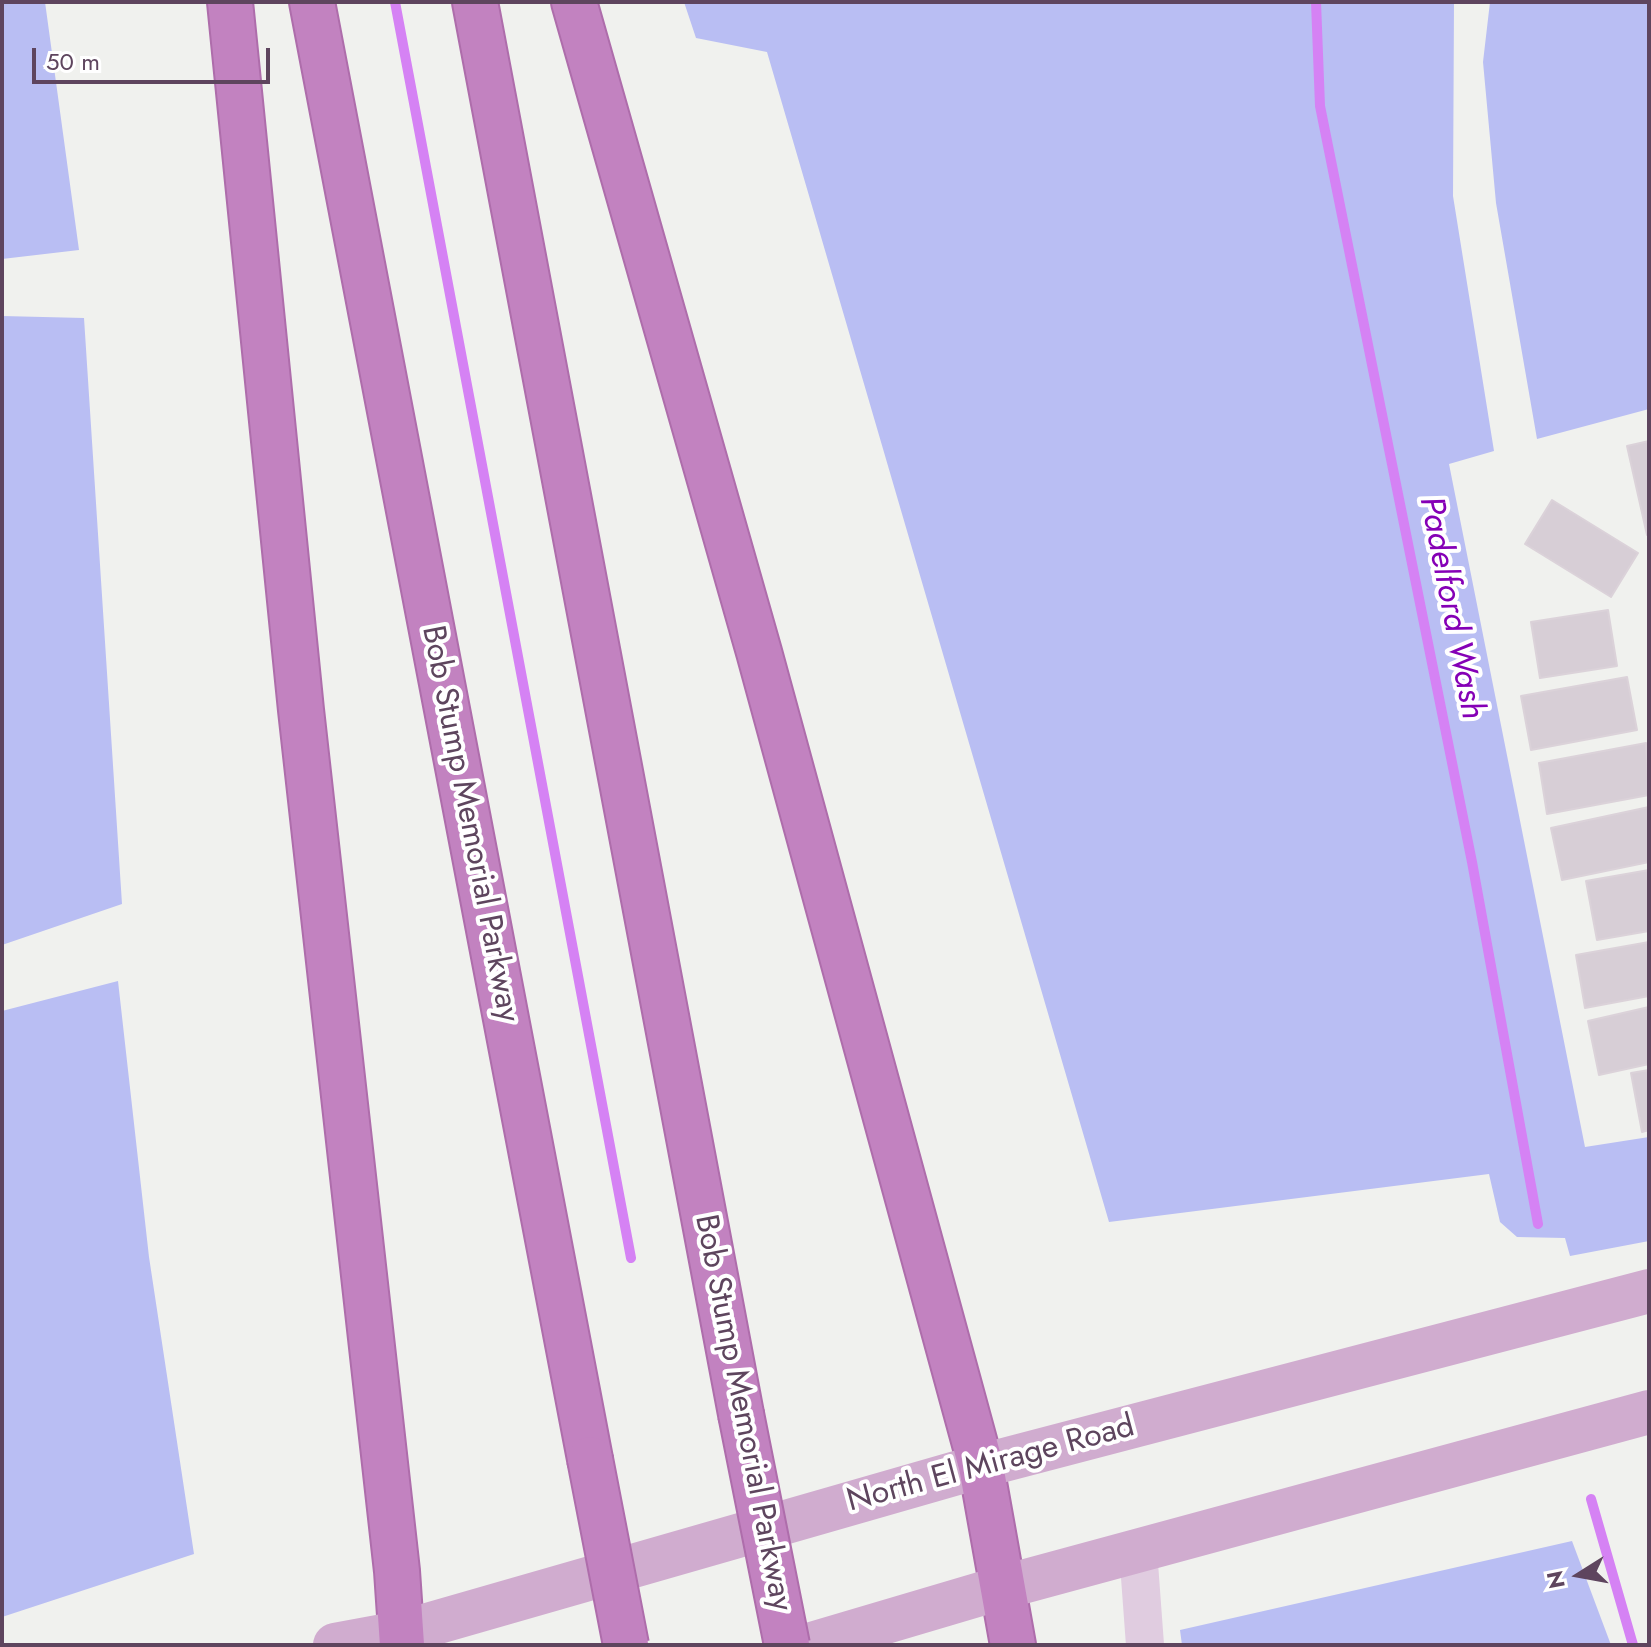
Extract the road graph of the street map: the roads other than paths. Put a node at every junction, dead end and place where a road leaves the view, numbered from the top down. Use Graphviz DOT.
graph roads {
  1 [pos="230,2"];
  2 [pos="312,2"];
  3 [pos="475,2"];
  4 [pos="574,2"];
  5 [pos="1649,1291"];
  6 [pos="1649,1412"];
  7 [pos="981,1466"];
  8 [pos="1138,1550"];
  9 [pos="1004,1587"];
  10 [pos="401,1639"];
  11 [pos="335,1645"];
  12 [pos="626,1645"];
  13 [pos="787,1645"];
  14 [pos="808,1645"];
  15 [pos="1013,1645"];
  16 [pos="1145,1645"];
  1 -- 10 [label="highway"];
  2 -- 12 [label="highway, Bob Stump Memorial Parkway, bridge"];
  3 -- 13 [label="highway, Bob Stump Memorial Parkway, bridge"];
  4 -- 7 [label="highway"];
  5 -- 7 [label="main road, North El Mirage Road"];
  6 -- 8 [label="main road"];
  7 -- 9 [label="highway"];
  7 -- 10 [label="main road, North El Mirage Road"];
  8 -- 9 [label="main road"];
  8 -- 16 [label="lane"];
  9 -- 14 [label="main road"];
  9 -- 15 [label="highway"];
  10 -- 11 [label="main road, North El Mirage Road"];
}
